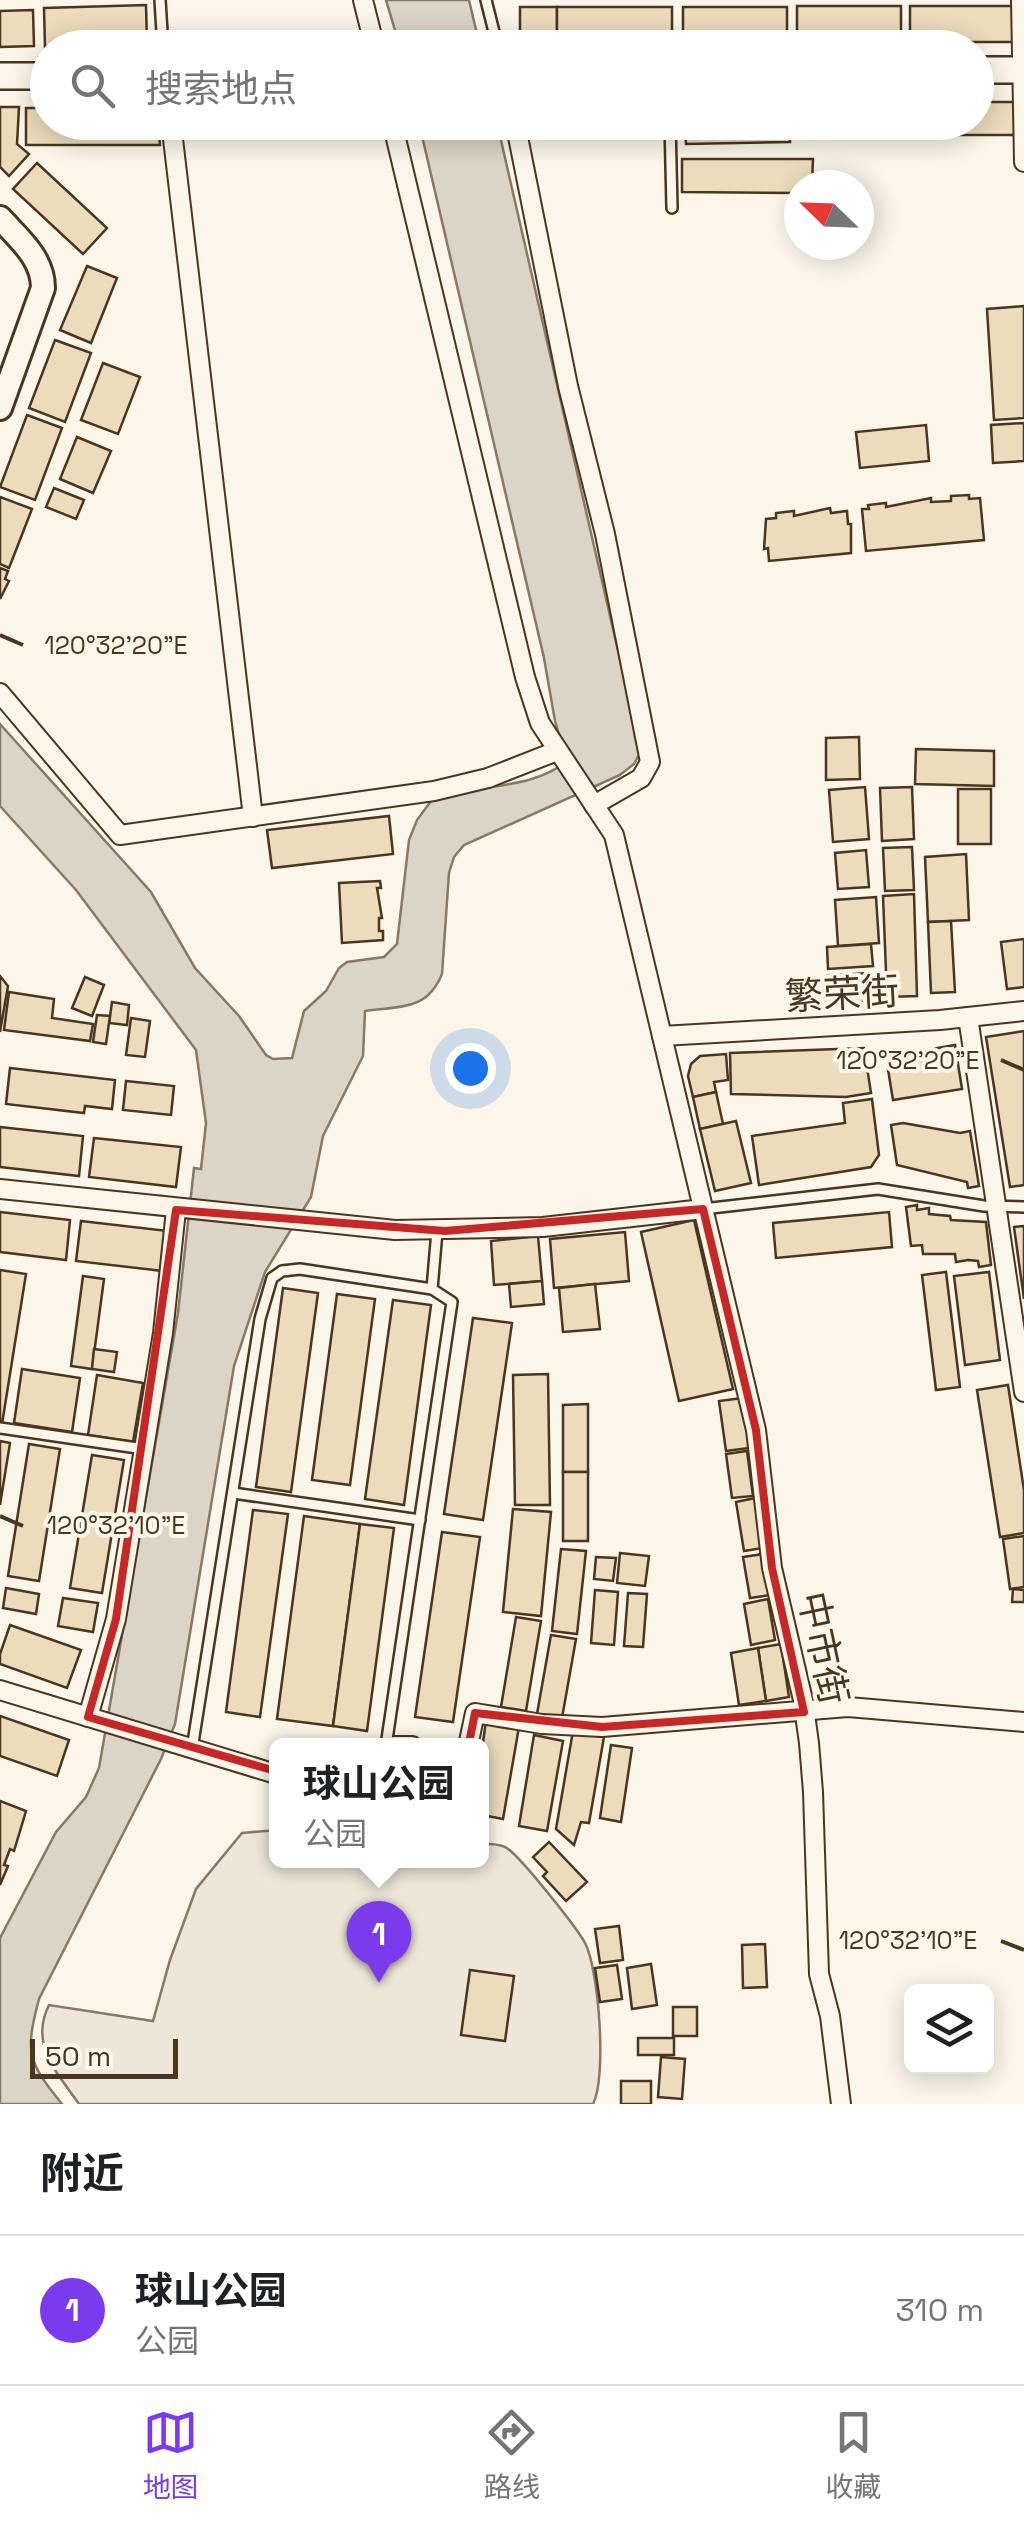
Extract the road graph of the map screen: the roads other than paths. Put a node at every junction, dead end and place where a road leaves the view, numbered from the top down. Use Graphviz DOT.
graph roads {
  1 [pos="160,0"];
  2 [pos="363,0"];
  3 [pos="486,0"];
  4 [pos="1021,0"];
  5 [pos="162,30"];
  6 [pos="370,30"];
  7 [pos="494,30"];
  8 [pos="994,70"];
  9 [pos="1022,70"];
  10 [pos="0,76"];
  11 [pos="30,76"];
  12 [pos="173,140"];
  13 [pos="396,140"];
  14 [pos="519,140"];
  15 [pos="670,140"];
  16 [pos="1024,162"];
  17 [pos="672,208"];
  18 [pos="0,218"];
  19 [pos="0,408"];
  20 [pos="0,693"];
  21 [pos="559,755"];
  22 [pos="592,802"];
  23 [pos="253,817"];
  24 [pos="1024,1010"];
  25 [pos="968,1017"];
  26 [pos="662,1036"];
  27 [pos="0,1190"];
  28 [pos="996,1206"];
  29 [pos="1024,1207"];
  30 [pos="179,1210"];
  31 [pos="703,1210"];
  32 [pos="437,1230"];
  33 [pos="432,1289"];
  34 [pos="1024,1392"];
  35 [pos="0,1428"];
  36 [pos="144,1449"];
  37 [pos="233,1492"];
  38 [pos="420,1520"];
  39 [pos="0,1690"];
  40 [pos="804,1712"];
  41 [pos="95,1719"];
  42 [pos="1024,1722"];
  43 [pos="391,1738"];
  44 [pos="470,1738"];
  45 [pos="183,1746"];
  46 [pos="269,1772"];
  47 [pos="841,2104"];
  1 -- 5 [label="lane"];
  2 -- 6 [label="street"];
  3 -- 7 [label="lane"];
  4 -- 9 [label="street"];
  8 -- 9 [label="main road"];
  9 -- 16 [label="street"];
  10 -- 11 [label="main road"];
  12 -- 23 [label="street"];
  13 -- 21 [label="street, 中市街"];
  14 -- 22 [label="street"];
  15 -- 17 [label="lane"];
  18 -- 19 [label="street"];
  20 -- 23 [label="street"];
  21 -- 22 [label="street, 中市街"];
  21 -- 23 [label="street"];
  22 -- 26 [label="street, 中市街"];
  24 -- 25 [label="street, 繁荣街"];
  25 -- 26 [label="street, 繁荣街"];
  25 -- 28 [label="street"];
  26 -- 31 [label="street, 中市街"];
  27 -- 30 [label="street"];
  28 -- 29 [label="lane"];
  28 -- 31 [label="lane"];
  28 -- 34 [label="street"];
  30 -- 32 [label="street"];
  30 -- 36 [label="street"];
  31 -- 32 [label="street"];
  31 -- 40 [label="street, 中市街"];
  32 -- 33 [label="lane"];
  33 -- 37 [label="lane"];
  33 -- 38 [label="lane"];
  35 -- 36 [label="lane"];
  36 -- 41 [label="street"];
  37 -- 38 [label="lane"];
  37 -- 45 [label="lane"];
  38 -- 43 [label="lane"];
  39 -- 41 [label="street"];
  40 -- 42 [label="street"];
  40 -- 44 [label="street"];
  40 -- 47 [label="street, 中市街"];
  41 -- 45 [label="street"];
  45 -- 46 [label="street"];
}
